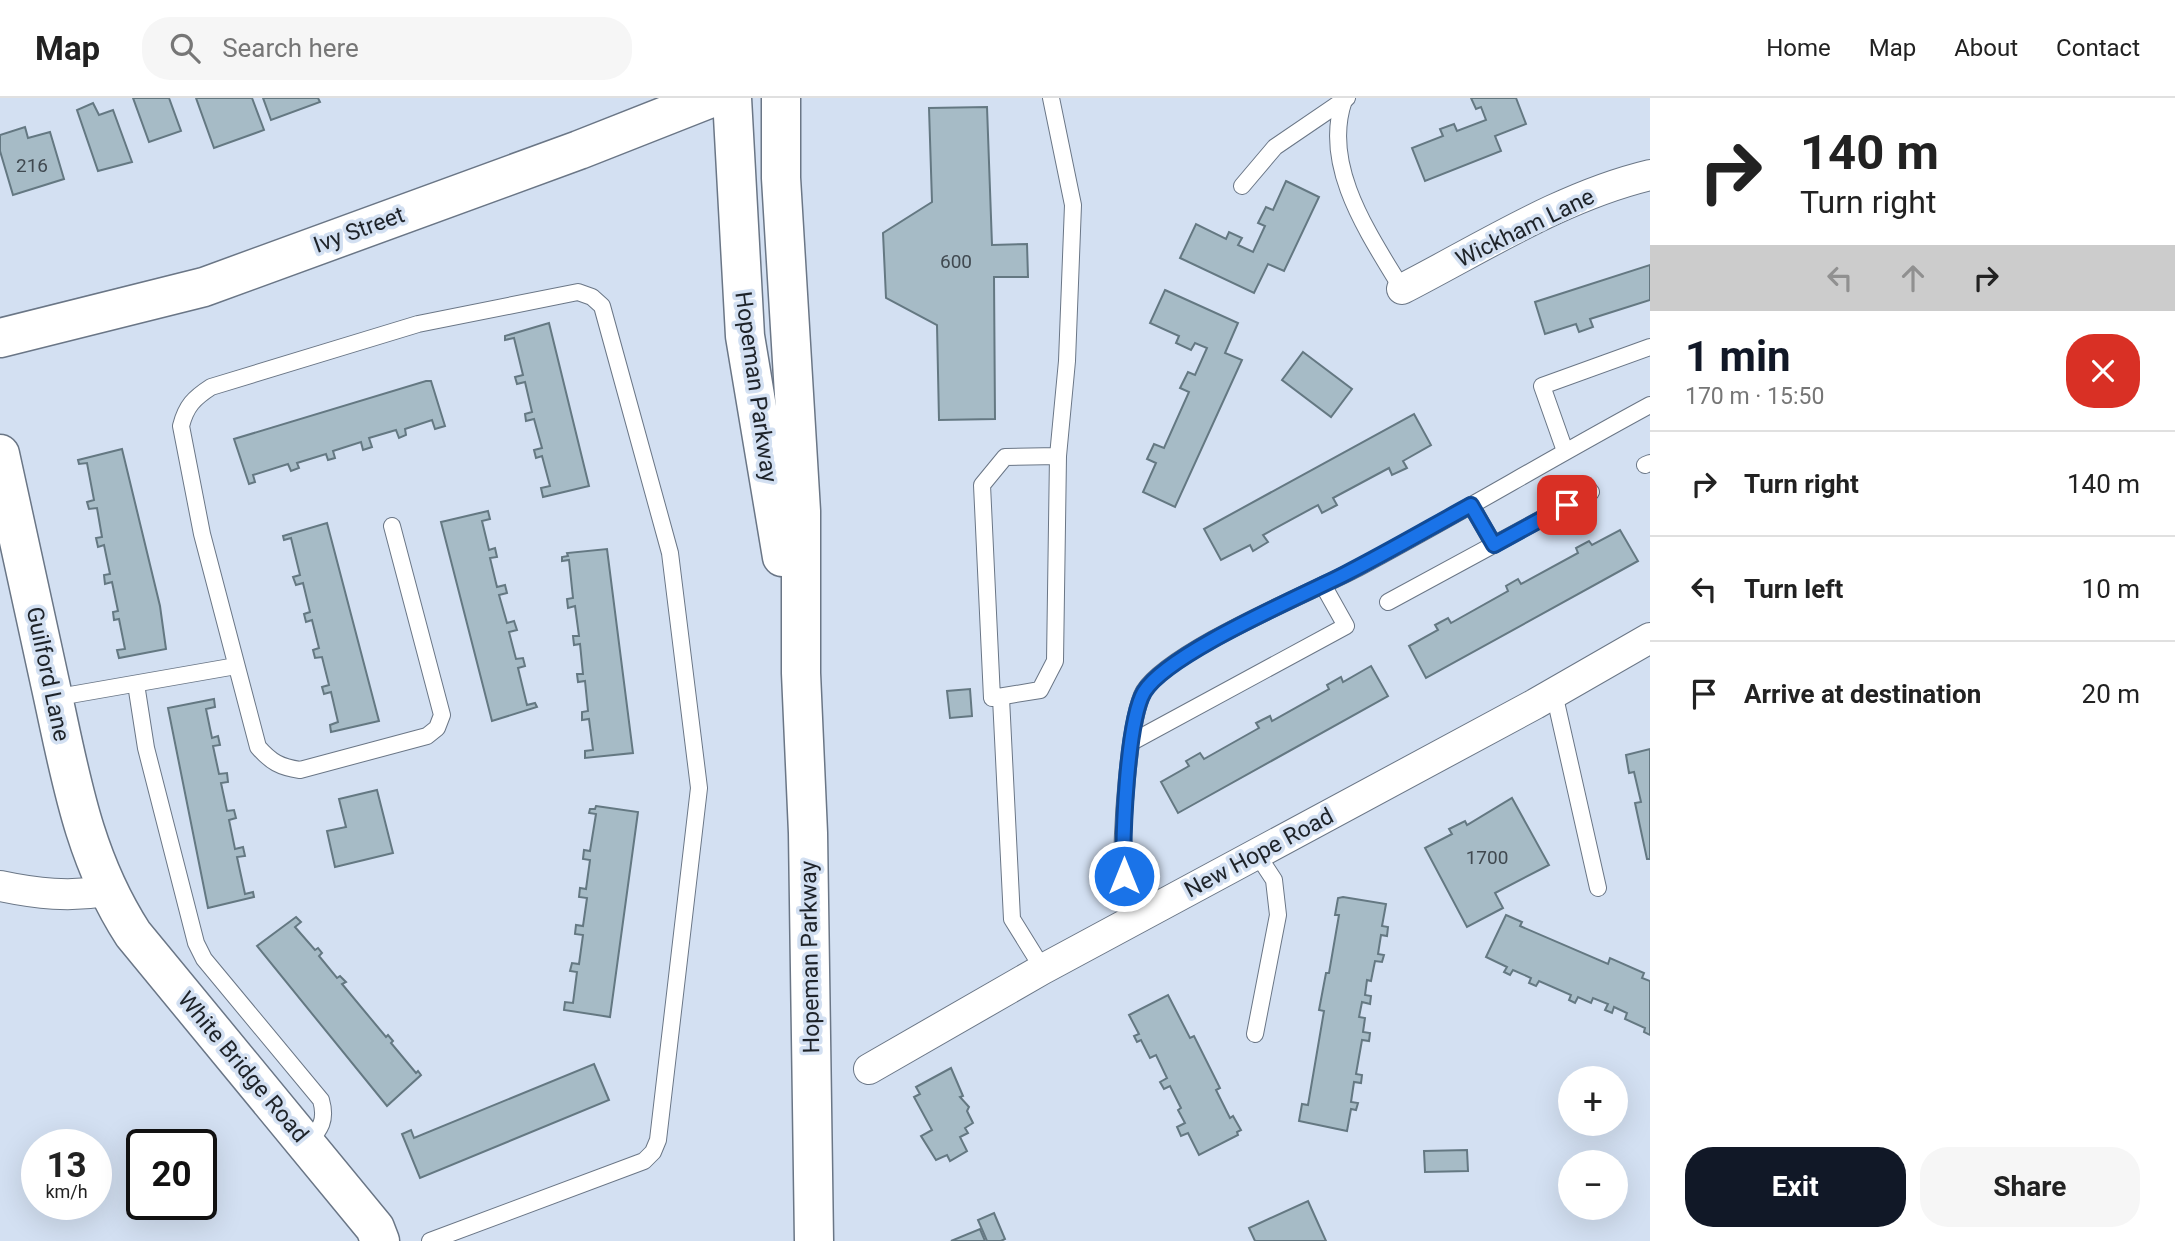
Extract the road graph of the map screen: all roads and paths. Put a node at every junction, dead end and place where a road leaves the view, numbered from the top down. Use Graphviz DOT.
graph roads {
  1 [pos="711,98"];
  2 [pos="732,98"];
  3 [pos="780,98"];
  4 [pos="1051,98"];
  5 [pos="1346,99"];
  6 [pos="1650,175"];
  7 [pos="1242,186"];
  8 [pos="1402,289"];
  9 [pos="0,338"];
  10 [pos="1650,346"];
  11 [pos="1650,405"];
  12 [pos="1565,451"];
  13 [pos="0,453"];
  14 [pos="1058,456"];
  15 [pos="1591,492"];
  16 [pos="1471,505"];
  17 [pos="392,526"];
  18 [pos="1494,545"];
  19 [pos="1323,585"];
  20 [pos="1388,602"];
  21 [pos="1650,638"];
  22 [pos="236,666"];
  23 [pos="801,673"];
  24 [pos="136,684"];
  25 [pos="1555,693"];
  26 [pos="53,698"];
  27 [pos="1001,698"];
  28 [pos="1132,742"];
  29 [pos="1257,853"];
  30 [pos="0,886"];
  31 [pos="1598,888"];
  32 [pos="107,891"];
  33 [pos="1132,921"];
  34 [pos="1043,969"];
  35 [pos="1255,1034"];
  36 [pos="869,1069"];
  37 [pos="307,1145"];
  38 [pos="380,1241"];
  39 [pos="430,1241"];
  40 [pos="814,1241"];
  1 -- 9 [label="main road, Ivy Street"];
  2 -- 23 [label="main road, Hopeman Parkway"];
  3 -- 23 [label="main road, Hopeman Parkway"];
  4 -- 14 [label="lane"];
  5 -- 7 [label="lane"];
  5 -- 8 [label="lane"];
  6 -- 8 [label="street, Wickham Lane"];
  10 -- 12 [label="lane"];
  11 -- 12 [label="lane"];
  12 -- 16 [label="lane"];
  13 -- 26 [label="main road, Guilford Lane"];
  14 -- 27 [label="lane"];
  14 -- 27 [label="lane"];
  15 -- 18 [label="lane"];
  16 -- 18 [label="lane"];
  16 -- 19 [label="lane"];
  17 -- 22 [label="lane"];
  18 -- 20 [label="lane"];
  19 -- 28 [label="lane"];
  19 -- 28 [label="lane"];
  21 -- 25 [label="street, New Hope Road"];
  22 -- 24 [label="lane"];
  22 -- 39 [label="lane"];
  23 -- 40 [label="main road, Hopeman Parkway"];
  24 -- 26 [label="lane"];
  24 -- 37 [label="lane"];
  25 -- 29 [label="street, New Hope Road"];
  25 -- 31 [label="lane"];
  26 -- 32 [label="main road, Guilford Lane"];
  27 -- 34 [label="lane"];
  28 -- 33 [label="lane"];
  29 -- 33 [label="street, New Hope Road"];
  29 -- 35 [label="lane"];
  30 -- 32 [label="street"];
  32 -- 37 [label="main road, White Bridge Road"];
  33 -- 34 [label="street, New Hope Road"];
  34 -- 36 [label="street, New Hope Road"];
  37 -- 38 [label="main road, White Bridge Road"];
}
